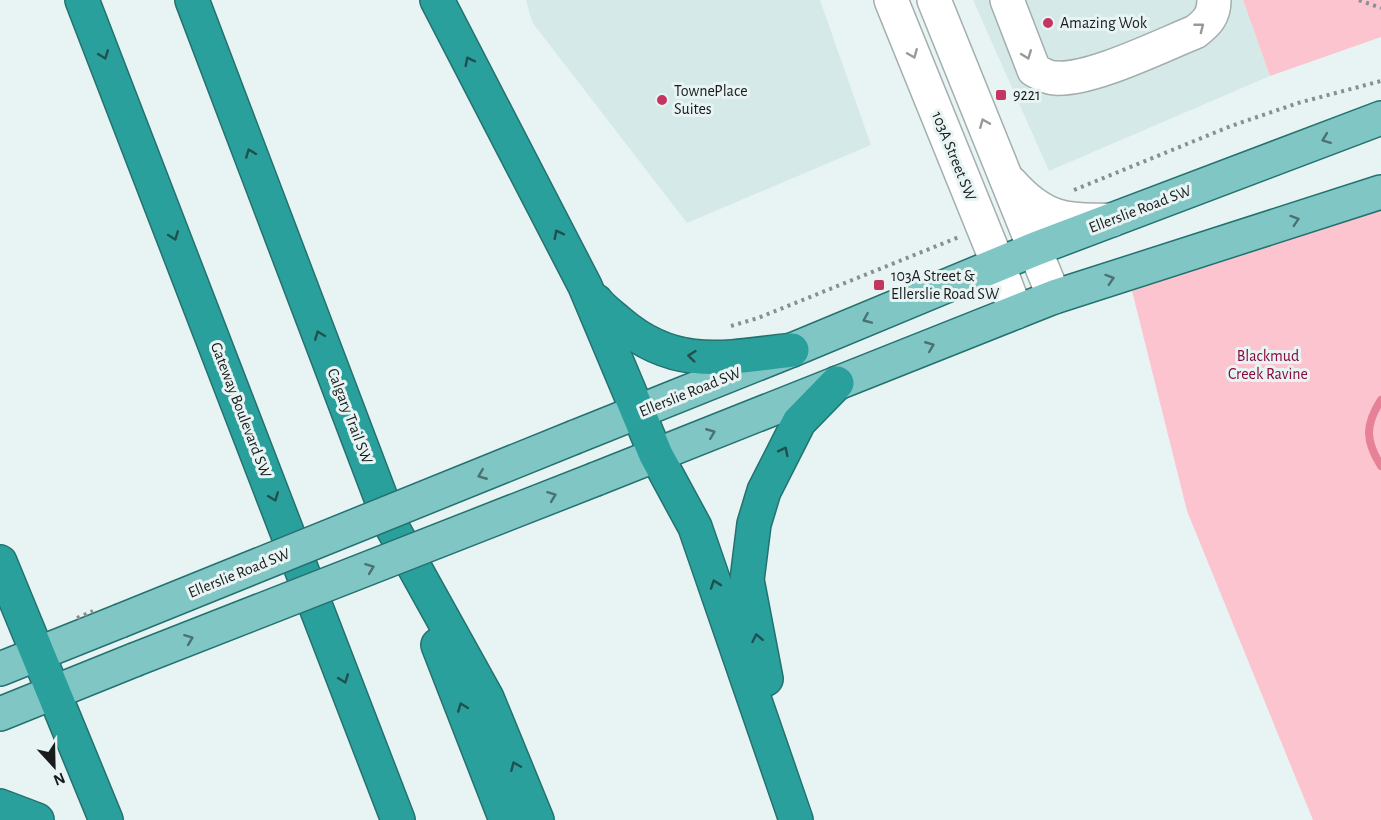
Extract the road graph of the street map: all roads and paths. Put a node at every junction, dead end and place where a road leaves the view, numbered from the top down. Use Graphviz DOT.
graph roads {
  1 [pos="82,0"];
  2 [pos="192,0"];
  3 [pos="891,0"];
  4 [pos="934,0"];
  5 [pos="1007,0"];
  6 [pos="1214,0"];
  7 [pos="1359,0"];
  8 [pos="439,2"];
  9 [pos="1381,8"];
  10 [pos="1381,81"];
  11 [pos="1381,118"];
  12 [pos="1006,177"];
  13 [pos="1381,192"];
  14 [pos="1066,193"];
  15 [pos="1112,220"];
  16 [pos="946,242"];
  17 [pos="1035,249"];
  18 [pos="999,264"];
  19 [pos="585,286"];
  20 [pos="1054,297"];
  21 [pos="1016,312"];
  22 [pos="725,326"];
  23 [pos="792,351"];
  24 [pos="837,383"];
  25 [pos="638,412"];
  26 [pos="656,455"];
  27 [pos="392,527"];
  28 [pos="0,562"];
  29 [pos="37,655"];
  30 [pos="0,669"];
  31 [pos="53,692"];
  32 [pos="0,714"];
  33 [pos="0,806"];
  34 [pos="796,819"];
  35 [pos="37,820"];
  36 [pos="106,820"];
  37 [pos="399,820"];
  38 [pos="506,820"];
  39 [pos="537,820"];
  1 -- 37 [label="highway, Gateway Boulevard SW, one-way"];
  27 -- 2 [label="highway, Calgary Trail SW, one-way"];
  3 -- 18 [label="street, 103A Street SW, one-way"];
  12 -- 4 [label="street, one-way"];
  5 -- 6 [label="street, one-way"];
  7 -- 9 [label="path"];
  19 -- 8 [label="highway, one-way"];
  10 -- 14 [label="path"];
  11 -- 15 [label="main road, Ellerslie Road SW, one-way"];
  12 -- 15 [label="street"];
  12 -- 17 [label="street"];
  20 -- 13 [label="main road, one-way"];
  15 -- 17 [label="main road, Ellerslie Road SW"];
  16 -- 22 [label="path"];
  17 -- 18 [label="main road, Ellerslie Road SW"];
  17 -- 20 [label="street"];
  18 -- 21 [label="street, 103A Street SW"];
  18 -- 23 [label="main road, Ellerslie Road SW, one-way"];
  23 -- 19 [label="highway, one-way"];
  19 -- 25 [label="highway"];
  20 -- 21 [label="main road"];
  24 -- 21 [label="main road, one-way"];
  23 -- 25 [label="main road, Ellerslie Road SW"];
  26 -- 24 [label="main road, one-way"];
  34 -- 24 [label="highway, one-way"];
  25 -- 26 [label="highway"];
  25 -- 29 [label="main road, Ellerslie Road SW, one-way, bridge"];
  31 -- 26 [label="main road, one-way, bridge"];
  34 -- 26 [label="highway, one-way"];
  38 -- 27 [label="highway, one-way"];
  39 -- 27 [label="highway, Calgary Trail SW, one-way"];
  28 -- 29 [label="highway"];
  29 -- 30 [label="main road, Ellerslie Road SW"];
  29 -- 31 [label="highway"];
  31 -- 32 [label="main road"];
  31 -- 36 [label="highway"];
  33 -- 35 [label="highway"];
}
